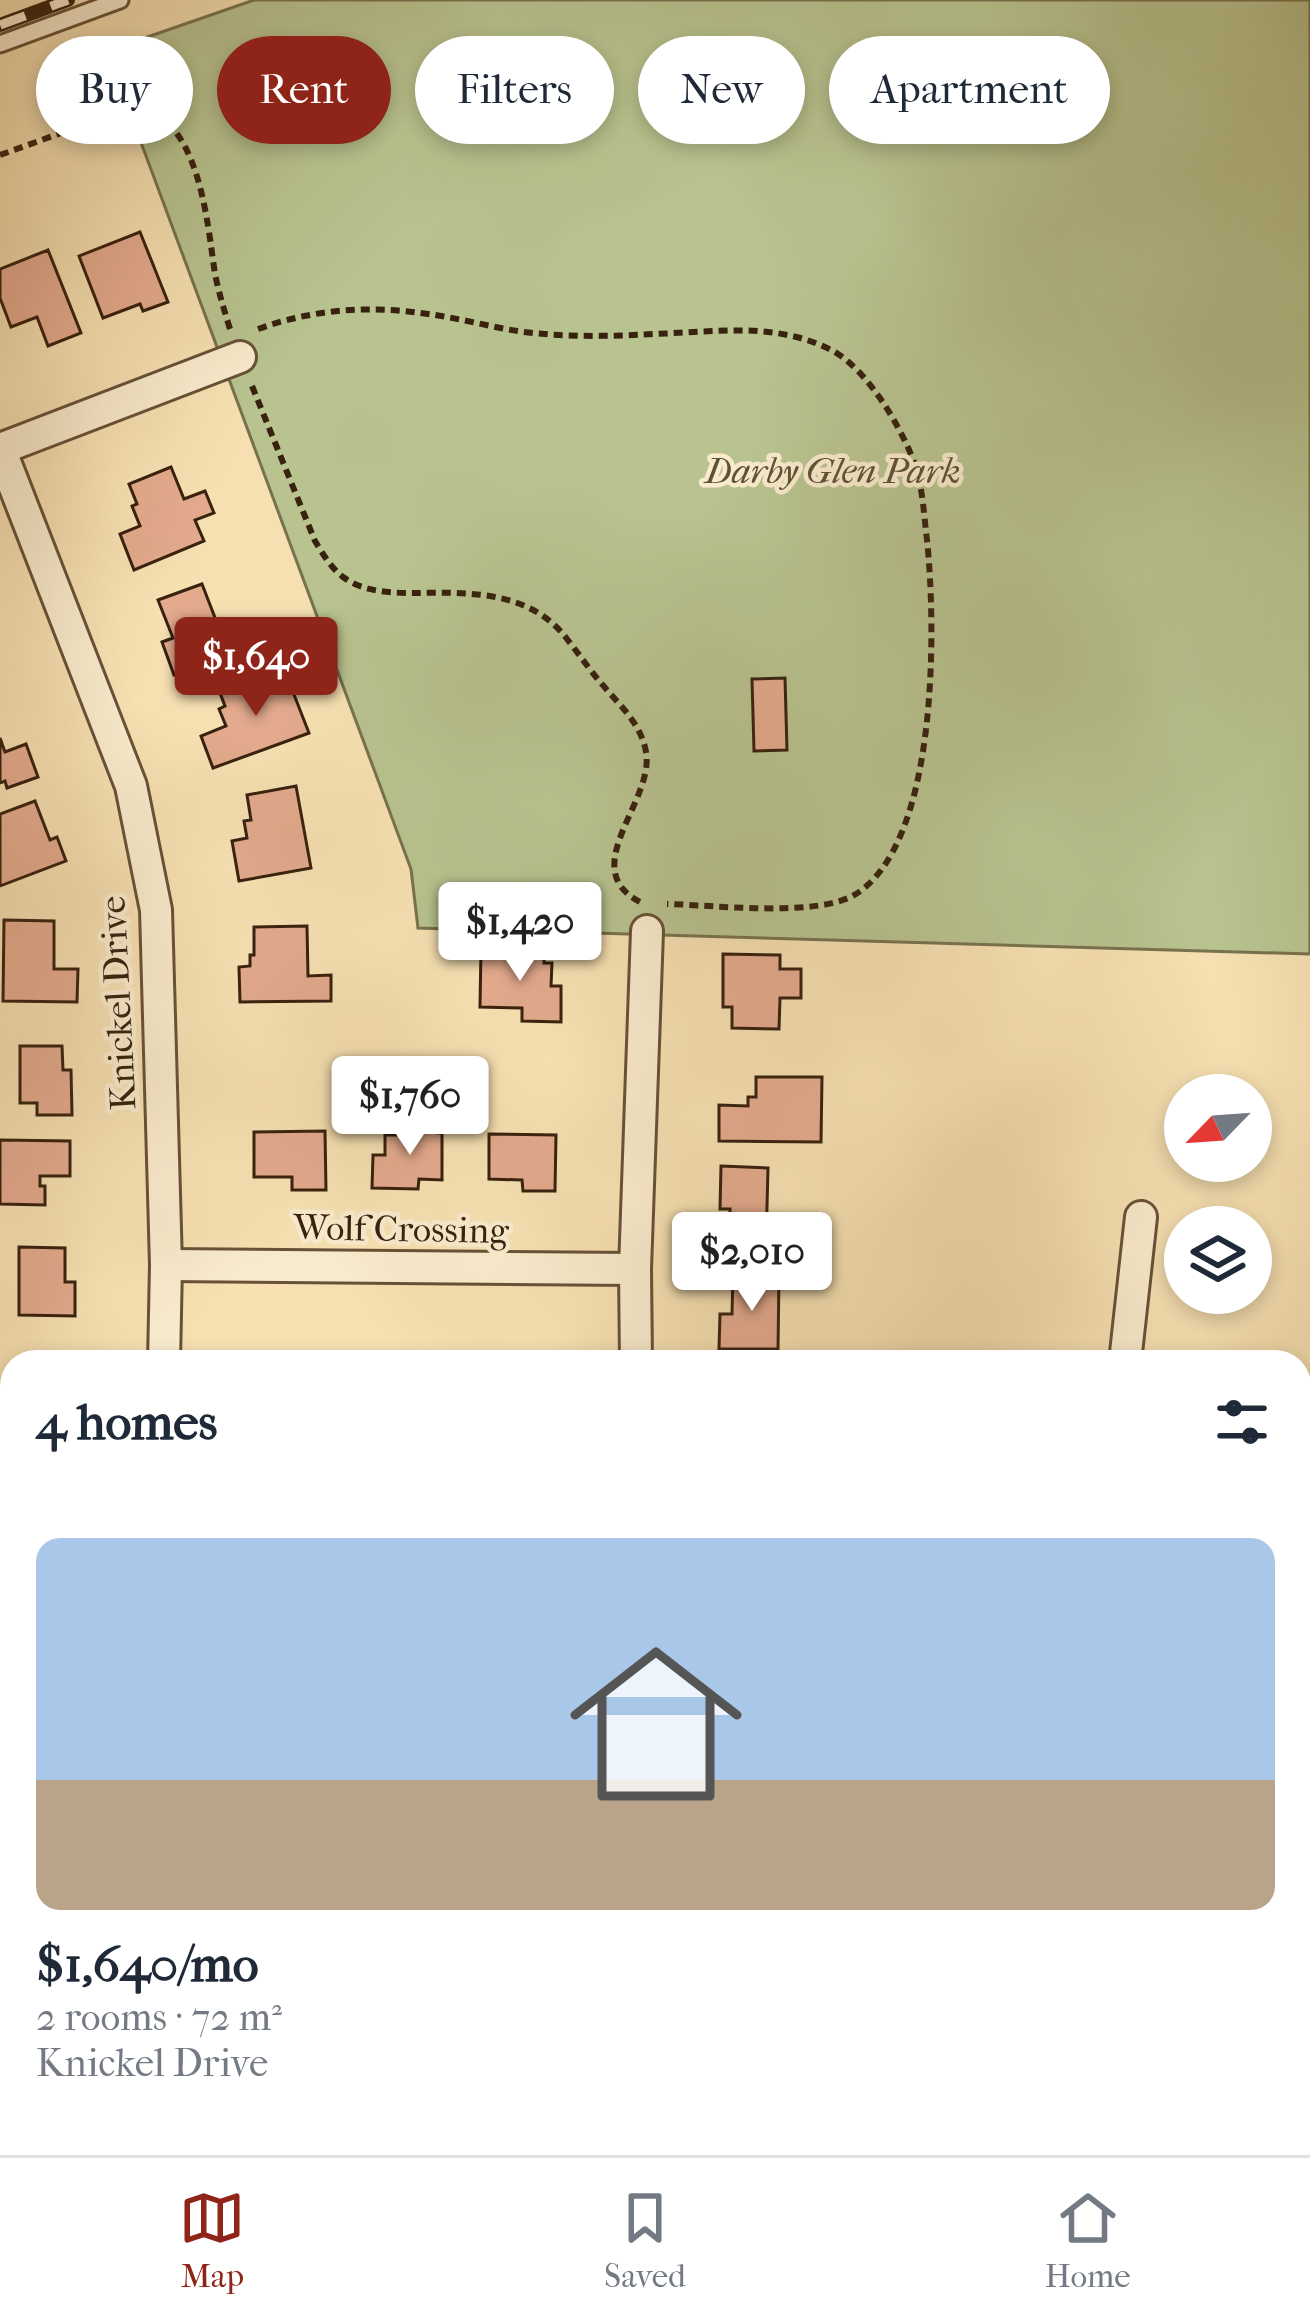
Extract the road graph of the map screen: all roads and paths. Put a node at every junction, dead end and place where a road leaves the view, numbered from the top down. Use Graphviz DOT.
graph roads {
  1 [pos="120,0"];
  2 [pos="0,44"];
  3 [pos="0,155"];
  4 [pos="237,347"];
  5 [pos="0,449"];
  6 [pos="666,904"];
  7 [pos="647,932"];
  8 [pos="1141,1217"];
  9 [pos="166,1265"];
  10 [pos="635,1269"];
  11 [pos="164,1350"];
  12 [pos="636,1350"];
  13 [pos="1126,1350"];
  1 -- 2 [label="lane"];
  3 -- 4 [label="path"];
  4 -- 5 [label="street"];
  4 -- 6 [label="path"];
  4 -- 7 [label="path"];
  5 -- 9 [label="street, Knickel Drive"];
  7 -- 10 [label="street"];
  8 -- 13 [label="street"];
  9 -- 10 [label="street, Wolf Crossing"];
  9 -- 11 [label="street, Knickel Drive"];
  10 -- 12 [label="street"];
}
